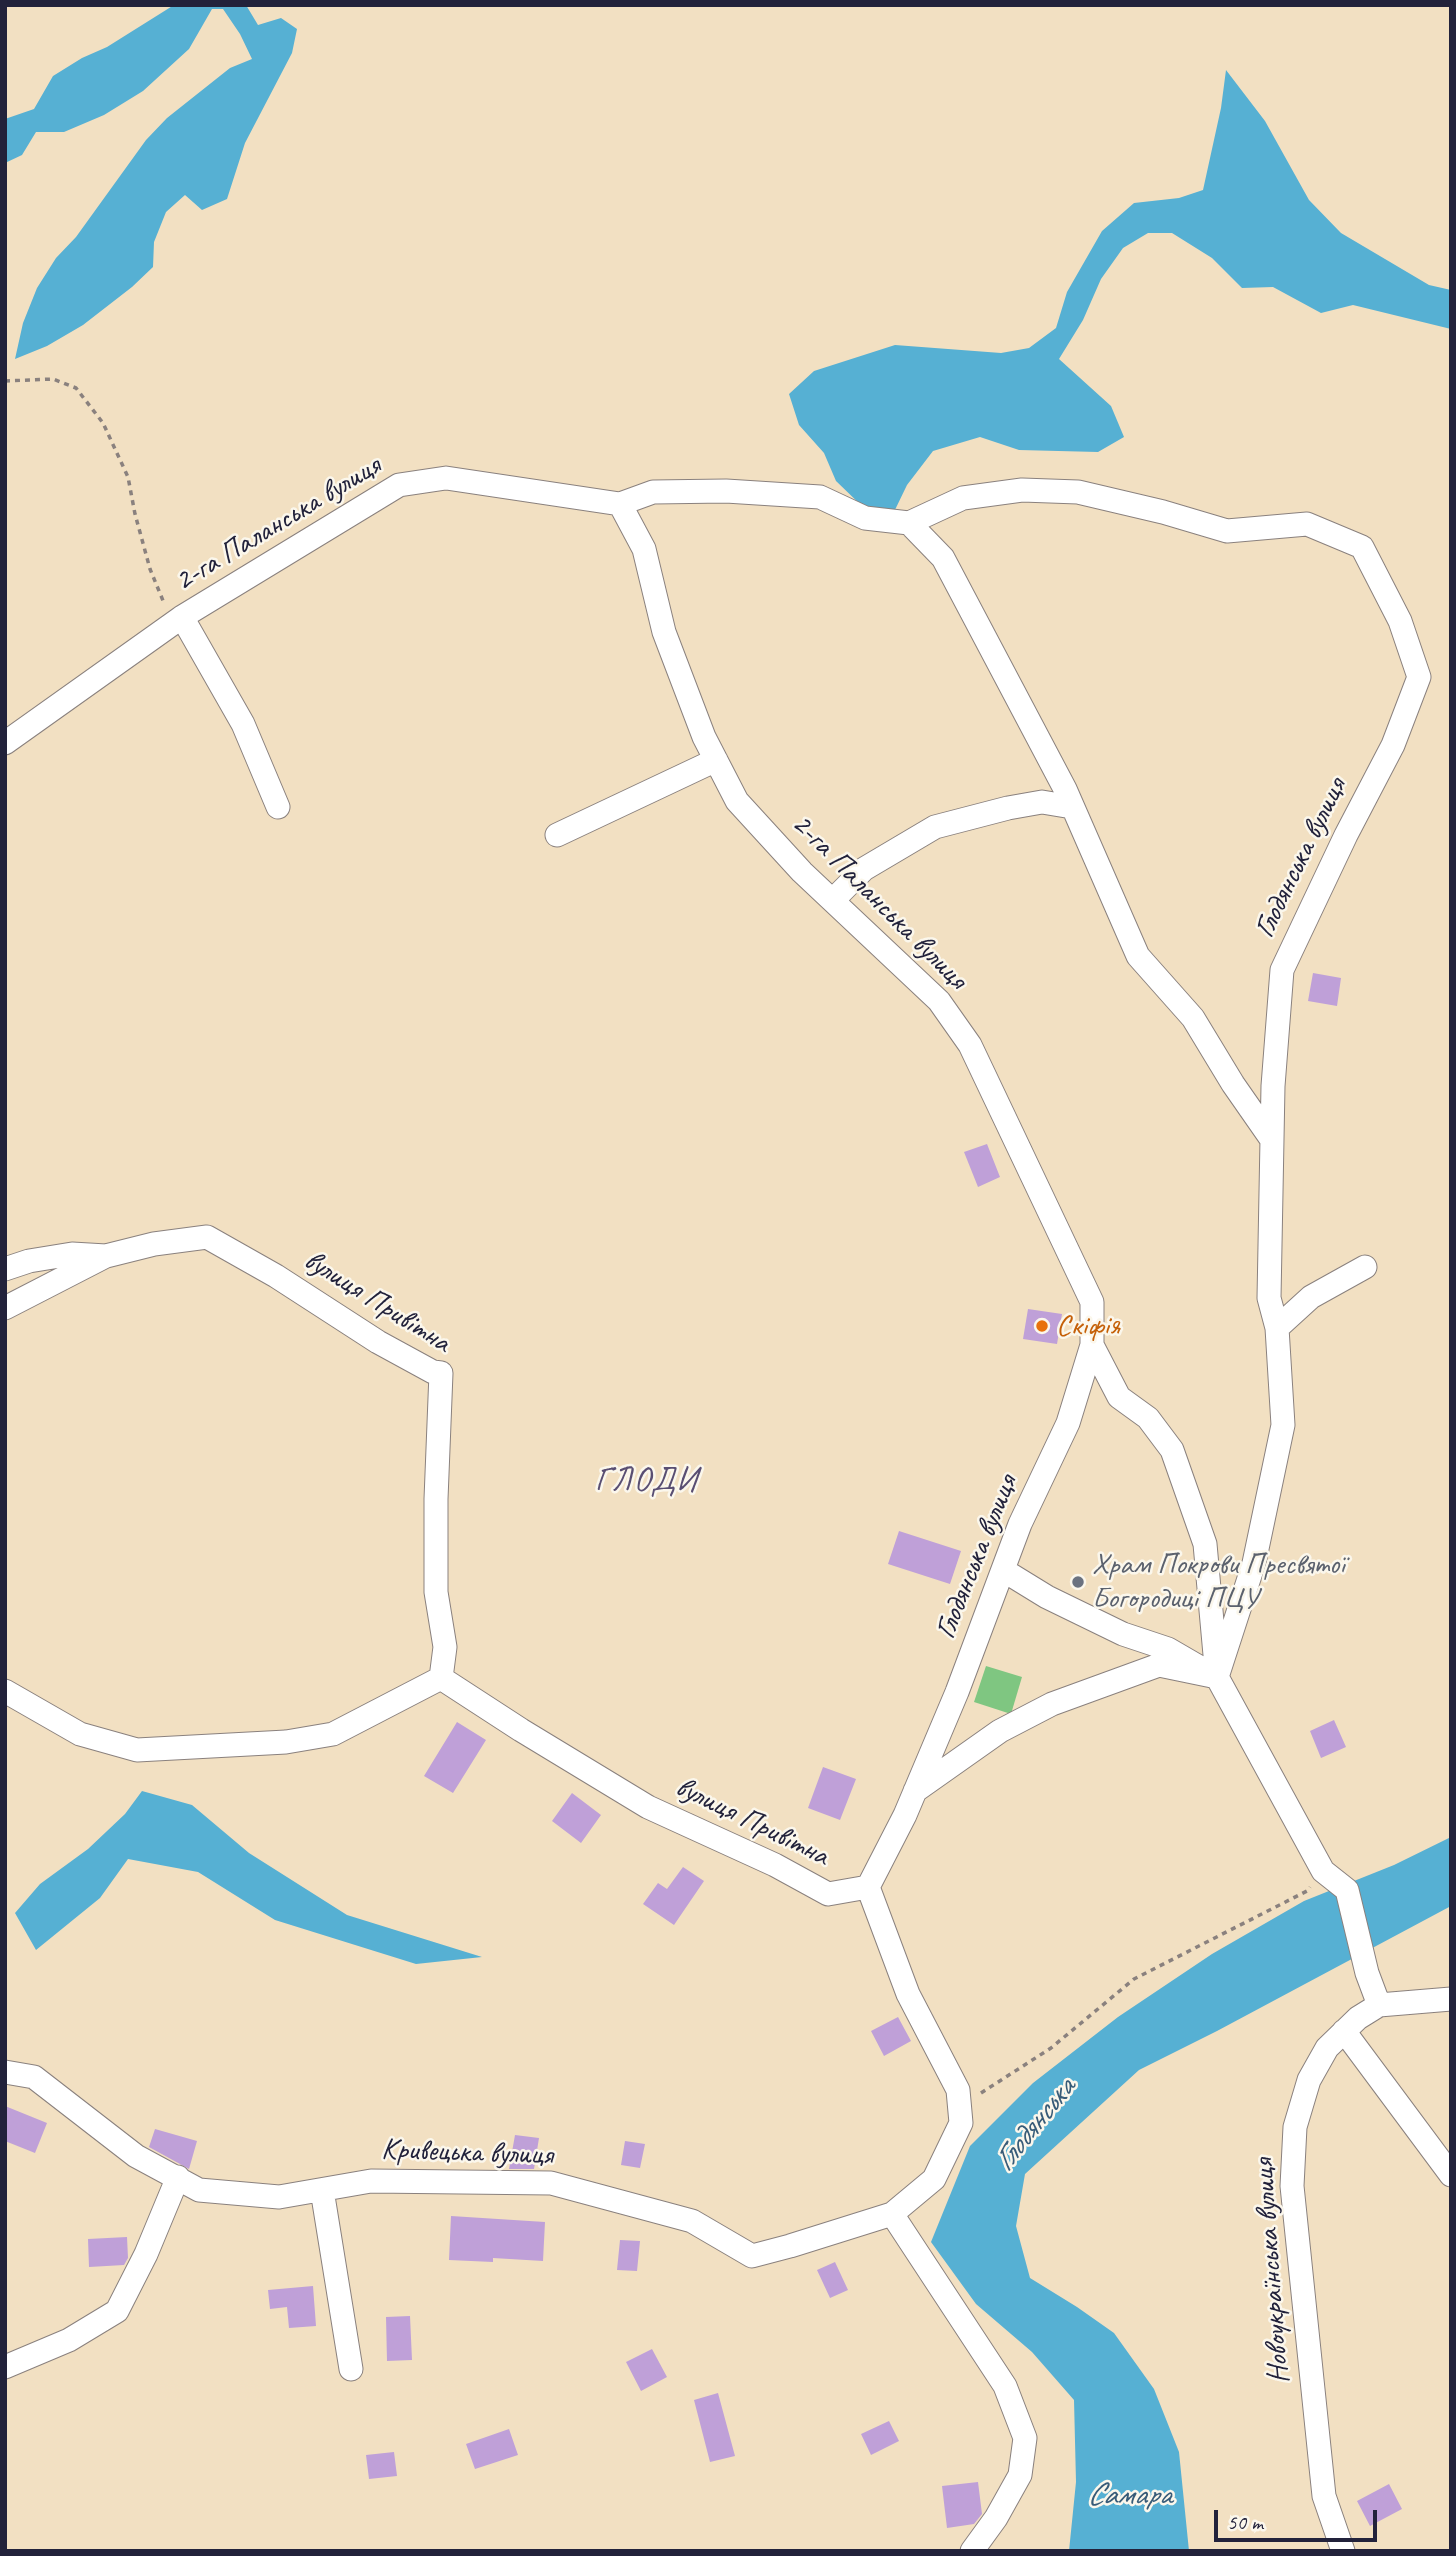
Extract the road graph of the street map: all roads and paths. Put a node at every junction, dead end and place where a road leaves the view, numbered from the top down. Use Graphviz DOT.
graph roads {
  1 [pos="5,381"];
  2 [pos="620,504"];
  3 [pos="909,523"];
  4 [pos="182,617"];
  5 [pos="5,743"];
  6 [pos="716,760"];
  7 [pos="278,807"];
  8 [pos="1072,807"];
  9 [pos="557,835"];
  10 [pos="833,900"];
  11 [pos="1272,1140"];
  12 [pos="106,1256"];
  13 [pos="1365,1266"];
  14 [pos="5,1269"];
  15 [pos="5,1308"];
  16 [pos="1277,1328"];
  17 [pos="1092,1345"];
  18 [pos="1003,1570"];
  19 [pos="1217,1677"];
  20 [pos="442,1678"];
  21 [pos="5,1691"];
  22 [pos="915,1791"];
  23 [pos="1323,1871"];
  24 [pos="868,1887"];
  25 [pos="1451,1999"];
  26 [pos="1379,2005"];
  27 [pos="1344,2031"];
  28 [pos="5,2072"];
  29 [pos="959,2105"];
  30 [pos="1451,2175"];
  31 [pos="178,2177"];
  32 [pos="322,2190"];
  33 [pos="892,2214"];
  34 [pos="5,2367"];
  35 [pos="351,2369"];
  36 [pos="1340,2549"];
  37 [pos="972,2551"];
  1 -- 4 [label="path"];
  2 -- 3 [label="street, 2-га Паланська вулиця"];
  2 -- 4 [label="street, 2-га Паланська вулиця"];
  2 -- 6 [label="street, 2-га Паланська вулиця"];
  3 -- 8 [label="street"];
  3 -- 11 [label="street, Глодянська вулиця"];
  4 -- 5 [label="street, 2-га Паланська вулиця"];
  4 -- 7 [label="street"];
  6 -- 9 [label="street"];
  6 -- 10 [label="street, 2-га Паланська вулиця"];
  8 -- 10 [label="street"];
  8 -- 11 [label="street"];
  10 -- 17 [label="street, 2-га Паланська вулиця"];
  11 -- 16 [label="street, Глодянська вулиця"];
  12 -- 14 [label="street"];
  12 -- 15 [label="street, вулиця Привітна"];
  12 -- 20 [label="street, вулиця Привітна"];
  13 -- 16 [label="street"];
  16 -- 19 [label="street, Глодянська вулиця"];
  17 -- 18 [label="street, Глодянська вулиця"];
  17 -- 19 [label="street"];
  18 -- 19 [label="street"];
  18 -- 22 [label="street, Глодянська вулиця"];
  19 -- 22 [label="street, Глодянська вулиця"];
  19 -- 23 [label="street"];
  20 -- 21 [label="street"];
  20 -- 24 [label="street, вулиця Привітна"];
  22 -- 24 [label="street, Глодянська вулиця"];
  23 -- 26 [label="street"];
  23 -- 29 [label="path"];
  24 -- 29 [label="street"];
  25 -- 26 [label="street"];
  26 -- 27 [label="street, Новоукраїнська вулиця"];
  27 -- 30 [label="street"];
  27 -- 36 [label="street, Новоукраїнська вулиця"];
  28 -- 31 [label="street, Кривецька вулиця"];
  29 -- 33 [label="street"];
  31 -- 32 [label="street, Кривецька вулиця"];
  31 -- 34 [label="street"];
  32 -- 33 [label="street, Кривецька вулиця"];
  32 -- 35 [label="street"];
  33 -- 37 [label="street"];
}
